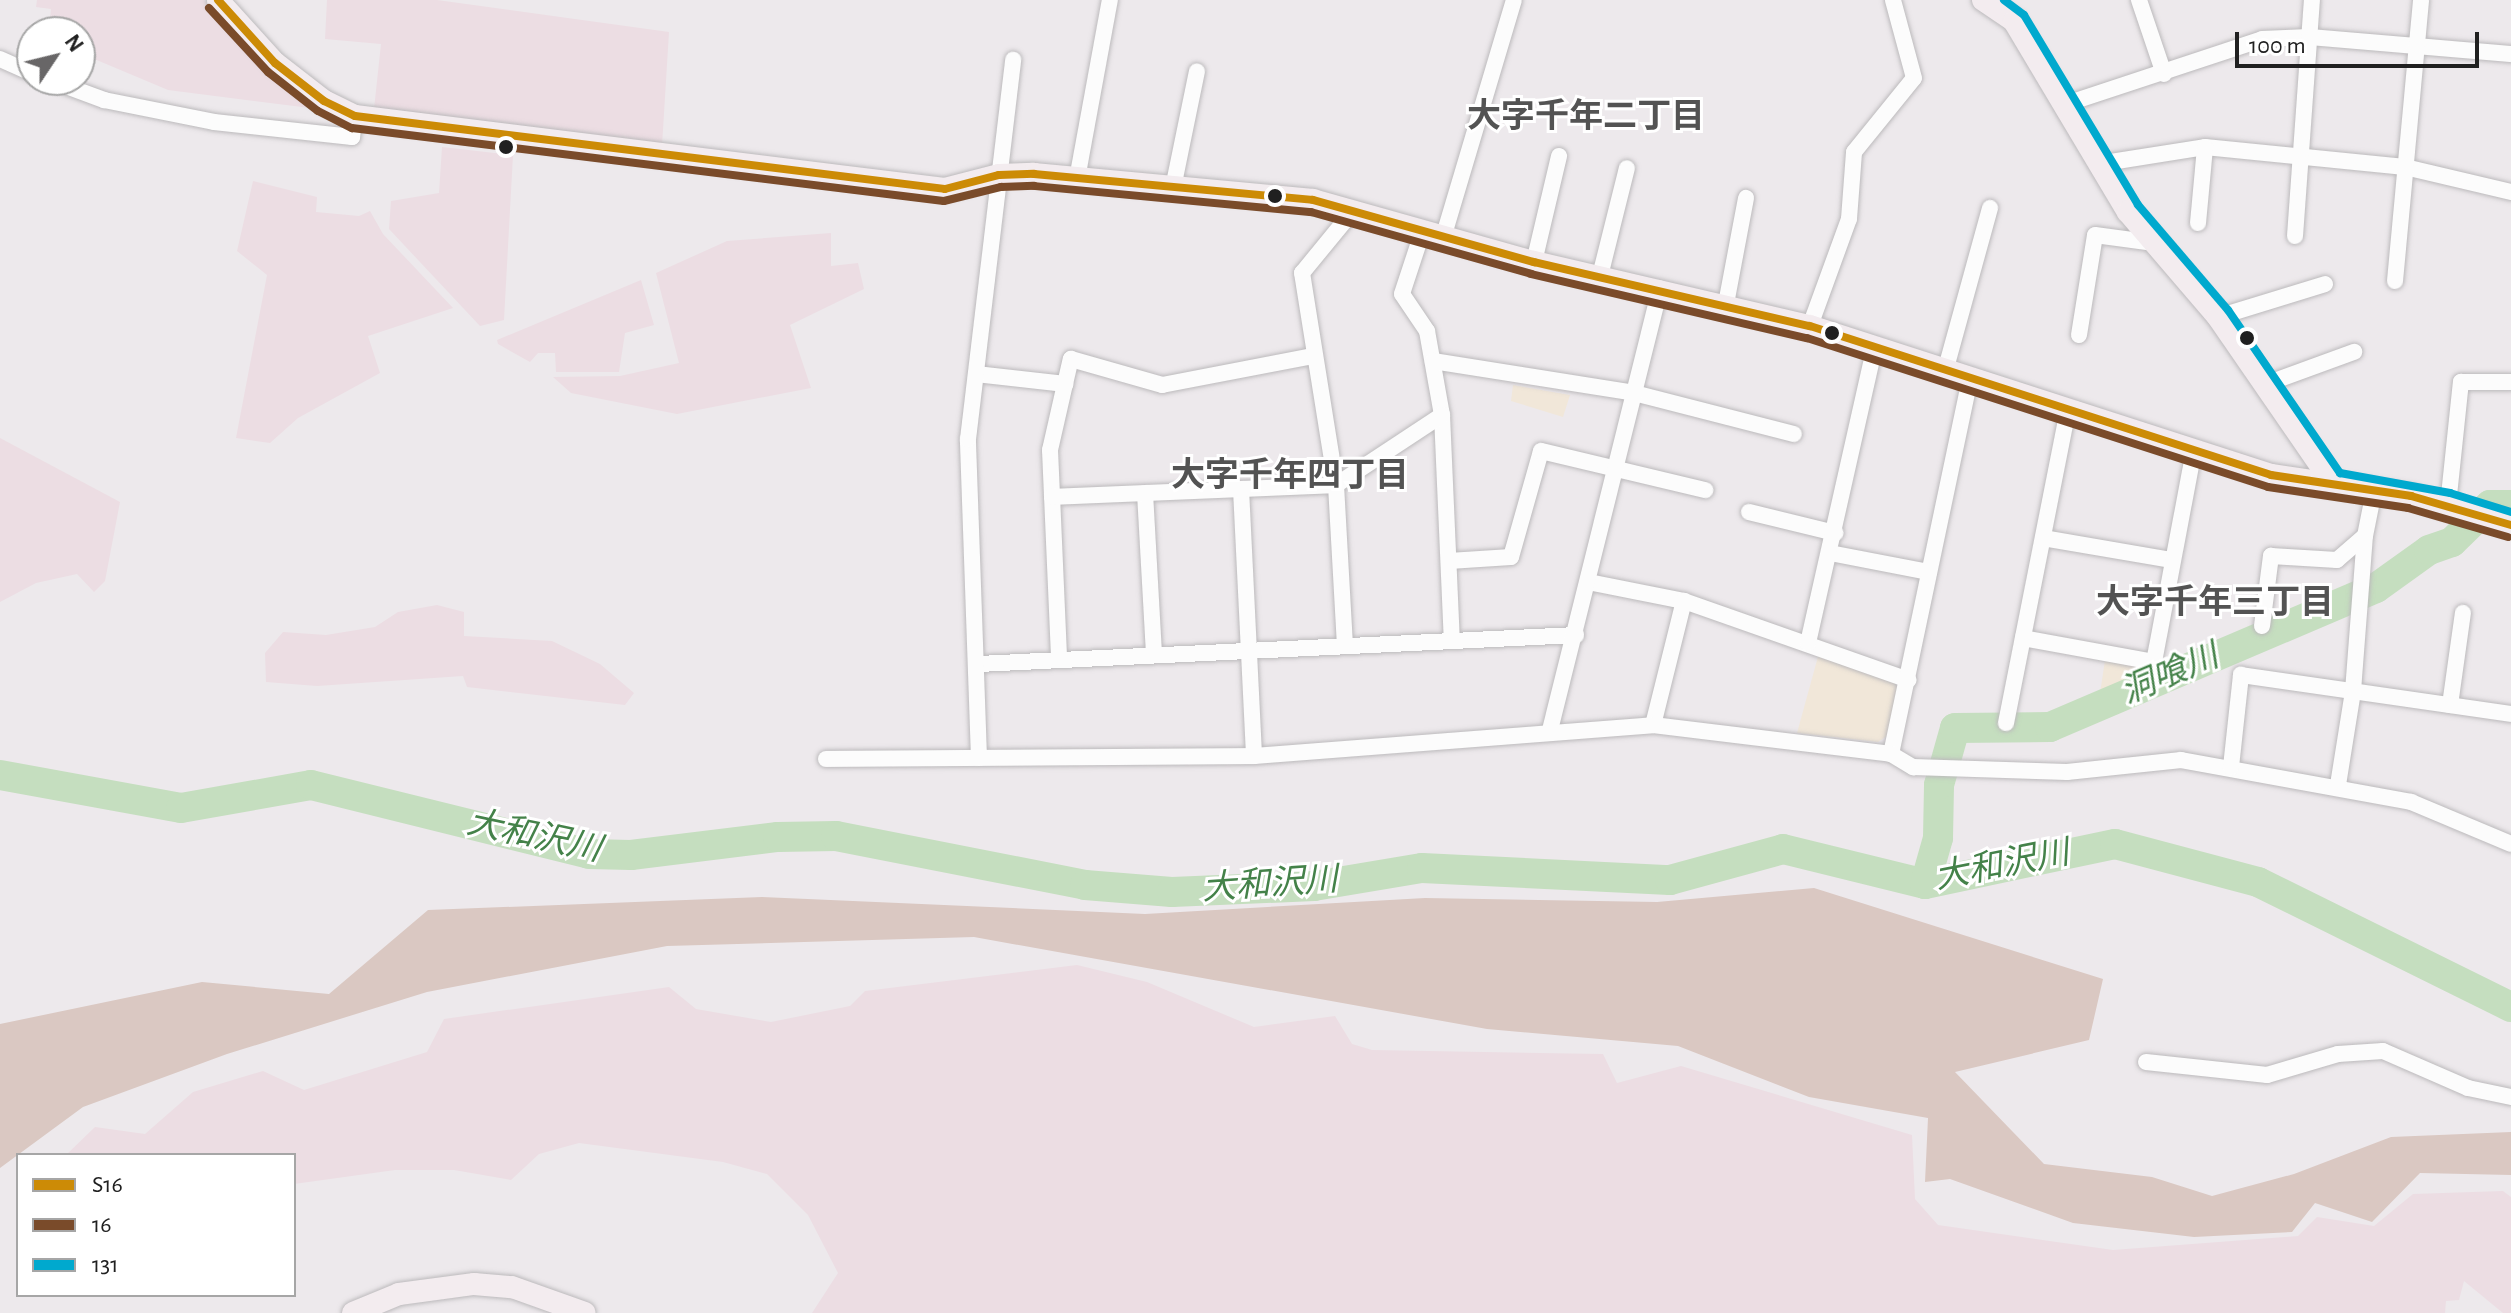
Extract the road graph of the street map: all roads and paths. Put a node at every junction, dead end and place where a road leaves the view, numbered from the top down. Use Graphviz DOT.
graph roads {
  1 [pos="218,0"];
  2 [pos="1110,0"];
  3 [pos="1514,0"];
  4 [pos="1893,0"];
  5 [pos="1983,0"];
  6 [pos="2139,0"];
  7 [pos="2312,0"];
  8 [pos="2421,0"];
  9 [pos="2309,37"];
  10 [pos="2416,49"];
  11 [pos="2511,54"];
  12 [pos="1013,60"];
  13 [pos="1197,71"];
  14 [pos="2164,74"];
  15 [pos="93,96"];
  16 [pos="2063,105"];
  17 [pos="355,116"];
  18 [pos="2205,147"];
  19 [pos="2304,154"];
  20 [pos="1559,156"];
  21 [pos="2098,164"];
  22 [pos="2405,167"];
  23 [pos="1627,168"];
  24 [pos="999,175"];
  25 [pos="1077,179"];
  26 [pos="1173,188"];
  27 [pos="2511,192"];
  28 [pos="1746,198"];
  29 [pos="1990,208"];
  30 [pos="1353,211"];
  31 [pos="2198,223"];
  32 [pos="1433,235"];
  33 [pos="2295,236"];
  34 [pos="2154,243"];
  35 [pos="1534,262"];
  36 [pos="1600,276"];
  37 [pos="2395,281"];
  38 [pos="2325,284"];
  39 [pos="1660,289"];
  40 [pos="1726,304"];
  41 [pos="2218,317"];
  42 [pos="1810,326"];
  43 [pos="2079,335"];
  44 [pos="1875,346"];
  45 [pos="2354,352"];
  46 [pos="1312,356"];
  47 [pos="1433,361"];
  48 [pos="1946,368"];
  49 [pos="976,374"];
  50 [pos="1971,376"];
  51 [pos="2511,382"];
  52 [pos="1065,384"];
  53 [pos="2266,384"];
  54 [pos="1634,393"];
  55 [pos="2068,409"];
  56 [pos="1442,415"];
  57 [pos="1794,434"];
  58 [pos="2194,451"];
  59 [pos="1616,469"];
  60 [pos="2333,484"];
  61 [pos="1336,485"];
  62 [pos="1241,489"];
  63 [pos="1705,490"];
  64 [pos="2374,491"];
  65 [pos="1145,493"];
  66 [pos="1052,497"];
  67 [pos="2448,505"];
  68 [pos="1749,512"];
  69 [pos="2511,525"];
  70 [pos="1835,533"];
  71 [pos="2365,536"];
  72 [pos="2043,538"];
  73 [pos="1830,553"];
  74 [pos="2172,560"];
  75 [pos="1449,561"];
  76 [pos="1929,572"];
  77 [pos="1588,582"];
  78 [pos="1684,601"];
  79 [pos="2463,613"];
  80 [pos="2262,626"];
  81 [pos="1576,635"];
  82 [pos="2023,638"];
  83 [pos="1452,641"];
  84 [pos="1808,643"];
  85 [pos="1345,646"];
  86 [pos="1249,651"];
  87 [pos="1154,655"];
  88 [pos="1059,660"];
  89 [pos="979,664"];
  90 [pos="1908,680"];
  91 [pos="2353,691"];
  92 [pos="2450,705"];
  93 [pos="2511,714"];
  94 [pos="2006,723"];
  95 [pos="1653,725"];
  96 [pos="1550,730"];
  97 [pos="1891,754"];
  98 [pos="1254,756"];
  99 [pos="979,758"];
  100 [pos="826,759"];
  101 [pos="2231,767"];
  102 [pos="2338,785"];
  103 [pos="2511,844"];
  104 [pos="2146,1062"];
  105 [pos="2511,1097"];
  106 [pos="353,1313"];
  107 [pos="585,1313"];
  1 -- 17 [label="street"];
  2 -- 25 [label="street"];
  3 -- 32 [label="street"];
  4 -- 42 [label="street"];
  5 -- 16 [label="street"];
  6 -- 14 [label="street"];
  7 -- 9 [label="street"];
  8 -- 10 [label="street"];
  9 -- 10 [label="street"];
  9 -- 14 [label="street"];
  9 -- 19 [label="street"];
  10 -- 11 [label="street"];
  10 -- 22 [label="street"];
  12 -- 24 [label="street"];
  13 -- 26 [label="street"];
  14 -- 16 [label="street"];
  15 -- 17 [label="street"];
  16 -- 21 [label="street"];
  17 -- 24 [label="street"];
  18 -- 19 [label="street"];
  18 -- 21 [label="street"];
  18 -- 31 [label="street"];
  19 -- 22 [label="street"];
  19 -- 33 [label="street"];
  20 -- 35 [label="street"];
  21 -- 34 [label="street"];
  22 -- 27 [label="street"];
  22 -- 37 [label="street"];
  23 -- 36 [label="street"];
  24 -- 25 [label="street"];
  24 -- 49 [label="street"];
  25 -- 26 [label="street"];
  26 -- 30 [label="street"];
  28 -- 40 [label="street"];
  29 -- 48 [label="street"];
  30 -- 32 [label="street"];
  30 -- 46 [label="street"];
  32 -- 35 [label="street"];
  32 -- 47 [label="street"];
  34 -- 41 [label="street"];
  34 -- 43 [label="street"];
  35 -- 36 [label="street"];
  36 -- 39 [label="street"];
  38 -- 41 [label="street"];
  39 -- 40 [label="street"];
  39 -- 54 [label="street"];
  40 -- 42 [label="street"];
  41 -- 53 [label="street"];
  42 -- 44 [label="street"];
  44 -- 48 [label="street"];
  44 -- 70 [label="street"];
  45 -- 53 [label="street"];
  46 -- 52 [label="street"];
  46 -- 61 [label="street"];
  47 -- 54 [label="street"];
  47 -- 56 [label="street"];
  48 -- 50 [label="street"];
  49 -- 52 [label="street"];
  49 -- 89 [label="street"];
  50 -- 55 [label="street"];
  50 -- 76 [label="street"];
  51 -- 67 [label="street"];
  52 -- 66 [label="street"];
  53 -- 60 [label="street"];
  54 -- 57 [label="street"];
  54 -- 59 [label="street"];
  55 -- 58 [label="street"];
  55 -- 72 [label="street"];
  56 -- 61 [label="street"];
  56 -- 75 [label="street"];
  58 -- 60 [label="street"];
  58 -- 74 [label="street"];
  59 -- 63 [label="street"];
  59 -- 75 [label="street"];
  59 -- 77 [label="street"];
  60 -- 64 [label="street"];
  61 -- 62 [label="street"];
  61 -- 85 [label="street"];
  62 -- 65 [label="street"];
  62 -- 86 [label="street"];
  64 -- 67 [label="street"];
  64 -- 71 [label="street"];
  65 -- 66 [label="street"];
  65 -- 87 [label="street"];
  66 -- 88 [label="street"];
  67 -- 69 [label="street"];
  68 -- 70 [label="street"];
  70 -- 73 [label="street"];
  71 -- 80 [label="street"];
  71 -- 91 [label="street"];
  72 -- 74 [label="street"];
  72 -- 82 [label="street"];
  73 -- 76 [label="street"];
  73 -- 84 [label="street"];
  74 -- 82 [label="street"];
  75 -- 83 [label="street"];
  76 -- 90 [label="street"];
  77 -- 78 [label="street"];
  77 -- 81 [label="street"];
  78 -- 84 [label="street"];
  78 -- 95 [label="street"];
  79 -- 92 [label="street"];
  81 -- 83 [label="street"];
  81 -- 96 [label="street"];
  82 -- 94 [label="street"];
  83 -- 85 [label="street"];
  84 -- 90 [label="street"];
  85 -- 86 [label="street"];
  86 -- 87 [label="street"];
  86 -- 98 [label="street"];
  87 -- 88 [label="street"];
  88 -- 89 [label="street"];
  89 -- 99 [label="street"];
  90 -- 97 [label="street"];
  91 -- 92 [label="street"];
  91 -- 101 [label="street"];
  91 -- 102 [label="street"];
  92 -- 93 [label="street"];
  95 -- 96 [label="street"];
  95 -- 97 [label="street"];
  96 -- 98 [label="street"];
  97 -- 101 [label="street"];
  98 -- 99 [label="street"];
  99 -- 100 [label="street"];
  101 -- 102 [label="street"];
  102 -- 103 [label="street"];
  104 -- 105 [label="street"];
  106 -- 107 [label="street"];
}
